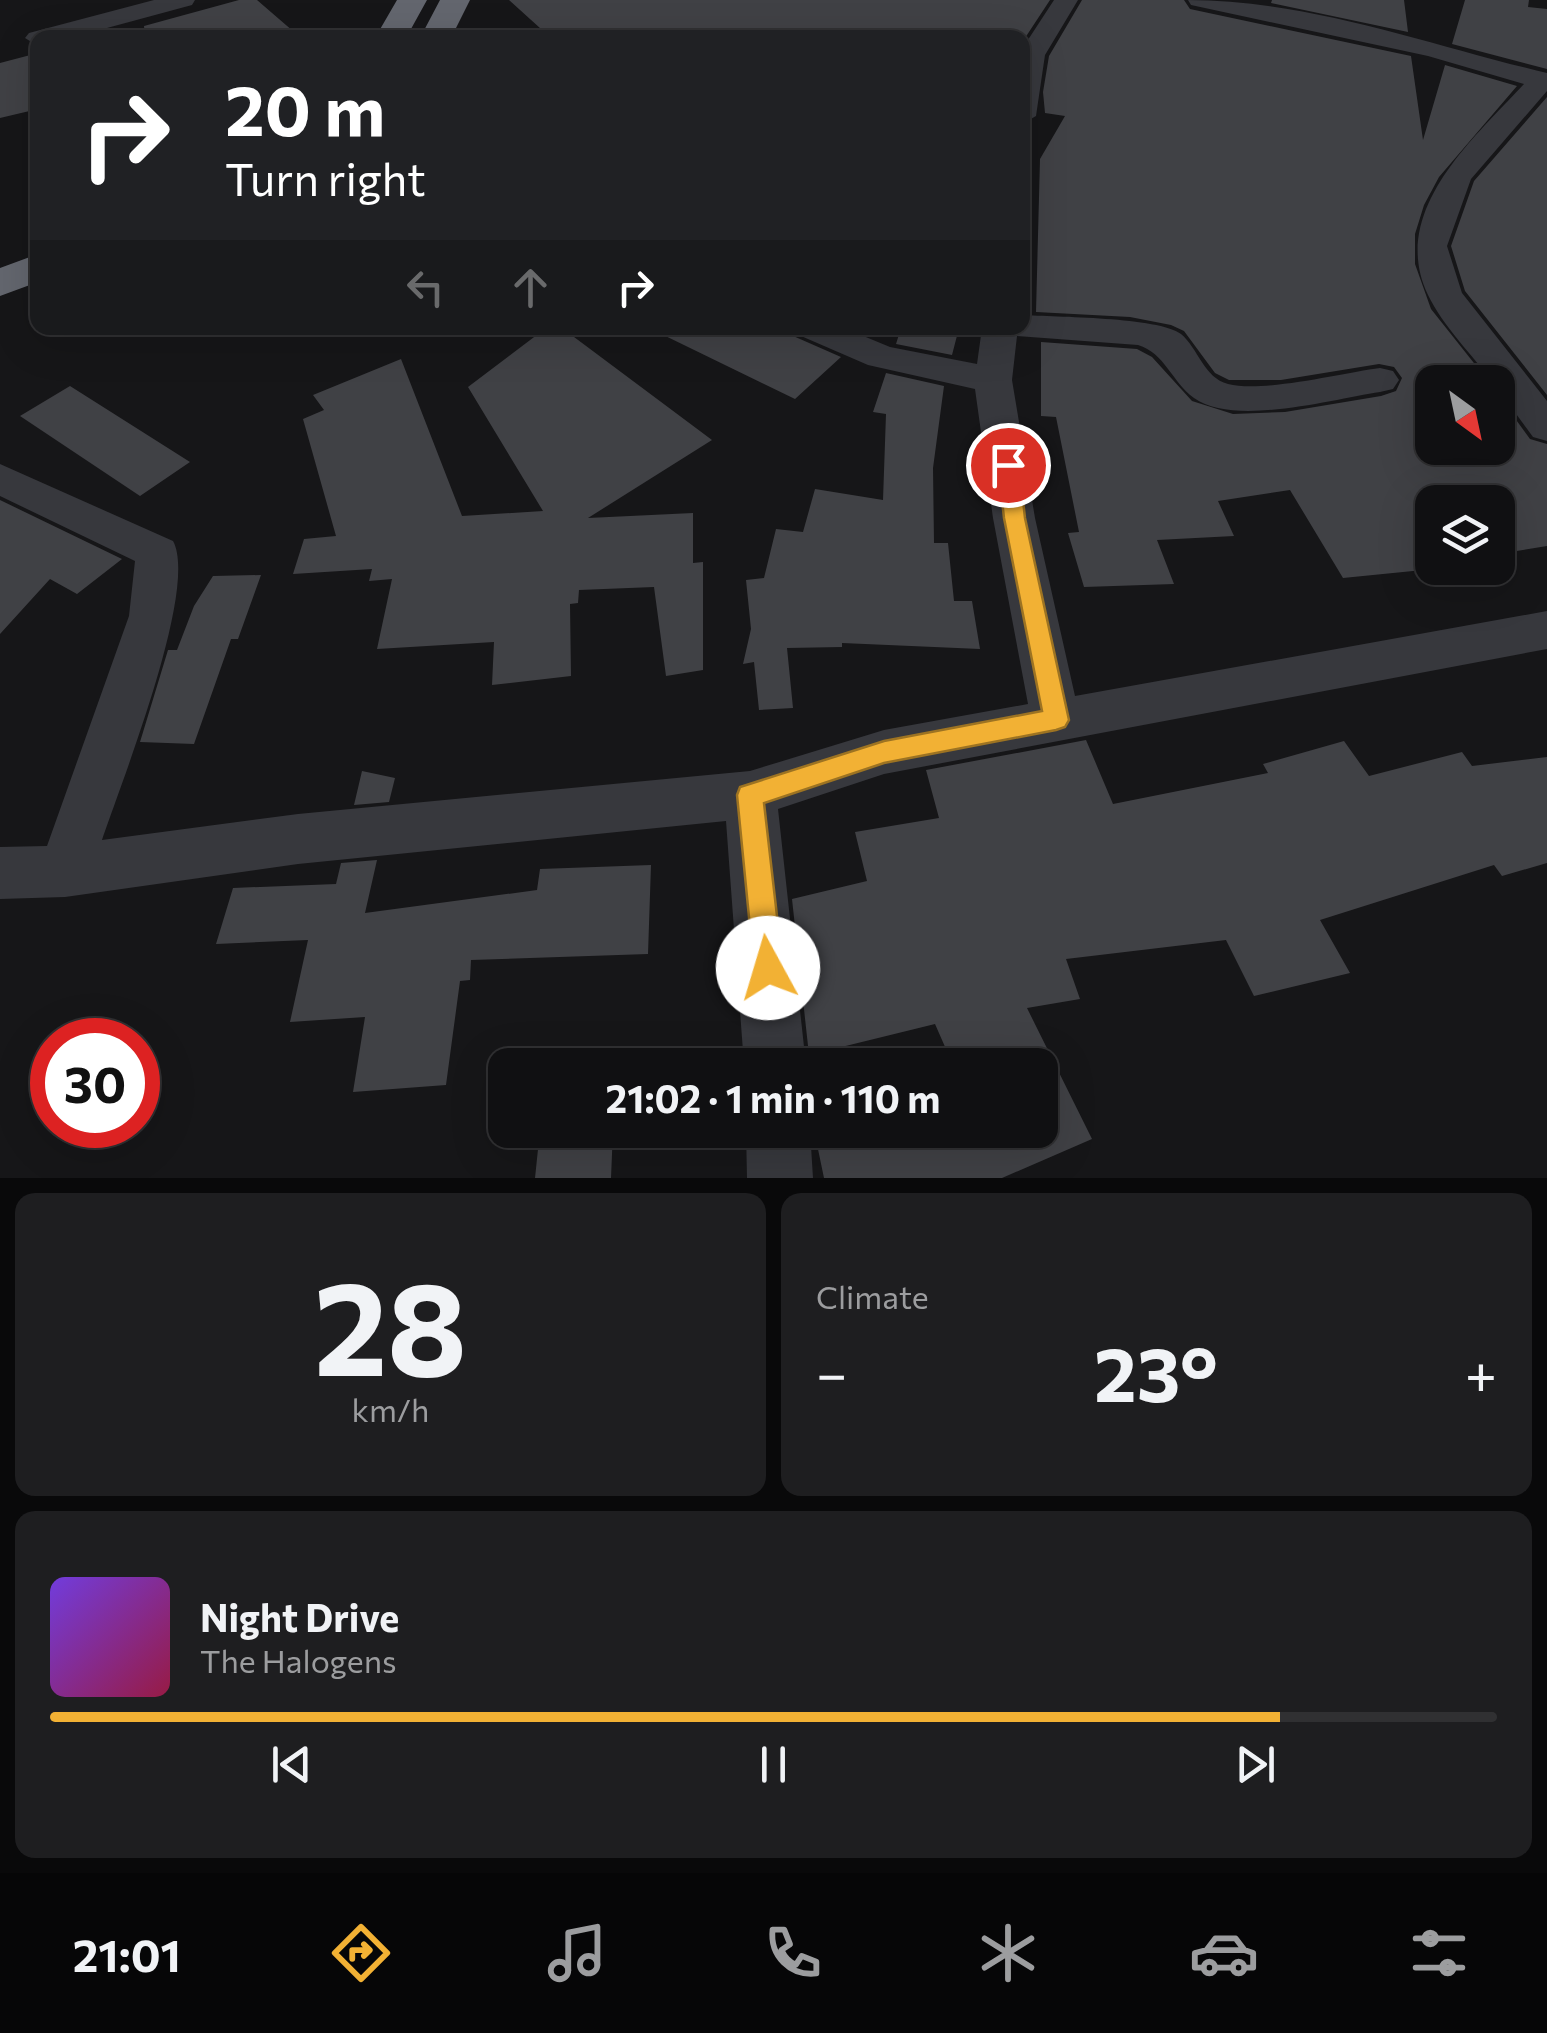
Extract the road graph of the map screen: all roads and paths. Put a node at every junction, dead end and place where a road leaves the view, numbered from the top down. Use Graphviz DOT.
graph roads {
  1 [pos="183,0"];
  2 [pos="412,0"];
  3 [pos="455,0"];
  4 [pos="1066,0"];
  5 [pos="1200,0"];
  6 [pos="67,30"];
  7 [pos="395,30"];
  8 [pos="439,30"];
  9 [pos="1030,67"];
  10 [pos="1544,81"];
  11 [pos="30,233"];
  12 [pos="0,246"];
  13 [pos="30,270"];
  14 [pos="0,283"];
  15 [pos="1030,327"];
  16 [pos="830,335"];
  17 [pos="999,335"];
  18 [pos="993,380"];
  19 [pos="1380,380"];
  20 [pos="1547,428"];
  21 [pos="0,479"];
  22 [pos="1547,630"];
  23 [pos="1056,720"];
  24 [pos="750,795"];
  25 [pos="66,870"];
  26 [pos="0,873"];
  27 [pos="773,1048"];
  28 [pos="779,1148"];
  29 [pos="780,1178"];
  1 -- 6 [label="street"];
  2 -- 7 [label="highway"];
  3 -- 8 [label="highway"];
  4 -- 9 [label="street"];
  5 -- 10 [label="street"];
  10 -- 20 [label="street"];
  11 -- 12 [label="highway"];
  13 -- 14 [label="highway"];
  15 -- 19 [label="street"];
  16 -- 18 [label="street"];
  17 -- 18 [label="street"];
  18 -- 23 [label="street"];
  21 -- 25 [label="street"];
  22 -- 23 [label="street"];
  23 -- 24 [label="street"];
  24 -- 25 [label="street"];
  24 -- 27 [label="street"];
  25 -- 26 [label="street"];
  28 -- 29 [label="street"];
}
